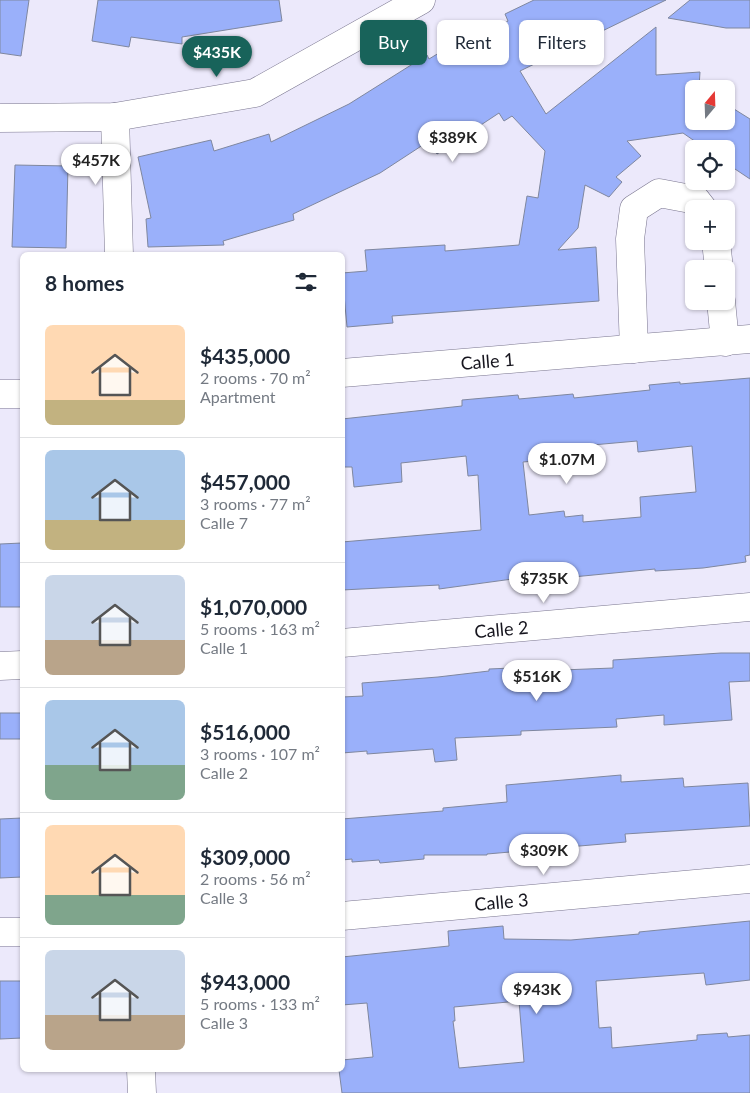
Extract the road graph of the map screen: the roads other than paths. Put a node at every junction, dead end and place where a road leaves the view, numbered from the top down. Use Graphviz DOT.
graph roads {
  1 [pos="421,0"];
  2 [pos="115,117"];
  3 [pos="0,118"];
  4 [pos="696,200"];
  5 [pos="118,252"];
  6 [pos="725,310"];
  7 [pos="737,340"];
  8 [pos="634,349"];
  9 [pos="345,373"];
  10 [pos="0,394"];
  11 [pos="20,394"];
  12 [pos="750,607"];
  13 [pos="345,642"];
  14 [pos="20,665"];
  15 [pos="0,666"];
  16 [pos="750,879"];
  17 [pos="345,916"];
  18 [pos="0,932"];
  19 [pos="20,932"];
  20 [pos="141,1072"];
  21 [pos="142,1093"];
  1 -- 2 [label="street"];
  2 -- 3 [label="street"];
  2 -- 5 [label="street"];
  4 -- 8 [label="street"];
  6 -- 7 [label="street, Calle 1"];
  7 -- 8 [label="street, Calle 1"];
  8 -- 9 [label="street, Calle 1"];
  10 -- 11 [label="street"];
  12 -- 13 [label="street, Calle 2"];
  14 -- 15 [label="street"];
  16 -- 17 [label="street, Calle 3"];
  18 -- 19 [label="street"];
  20 -- 21 [label="street"];
}
